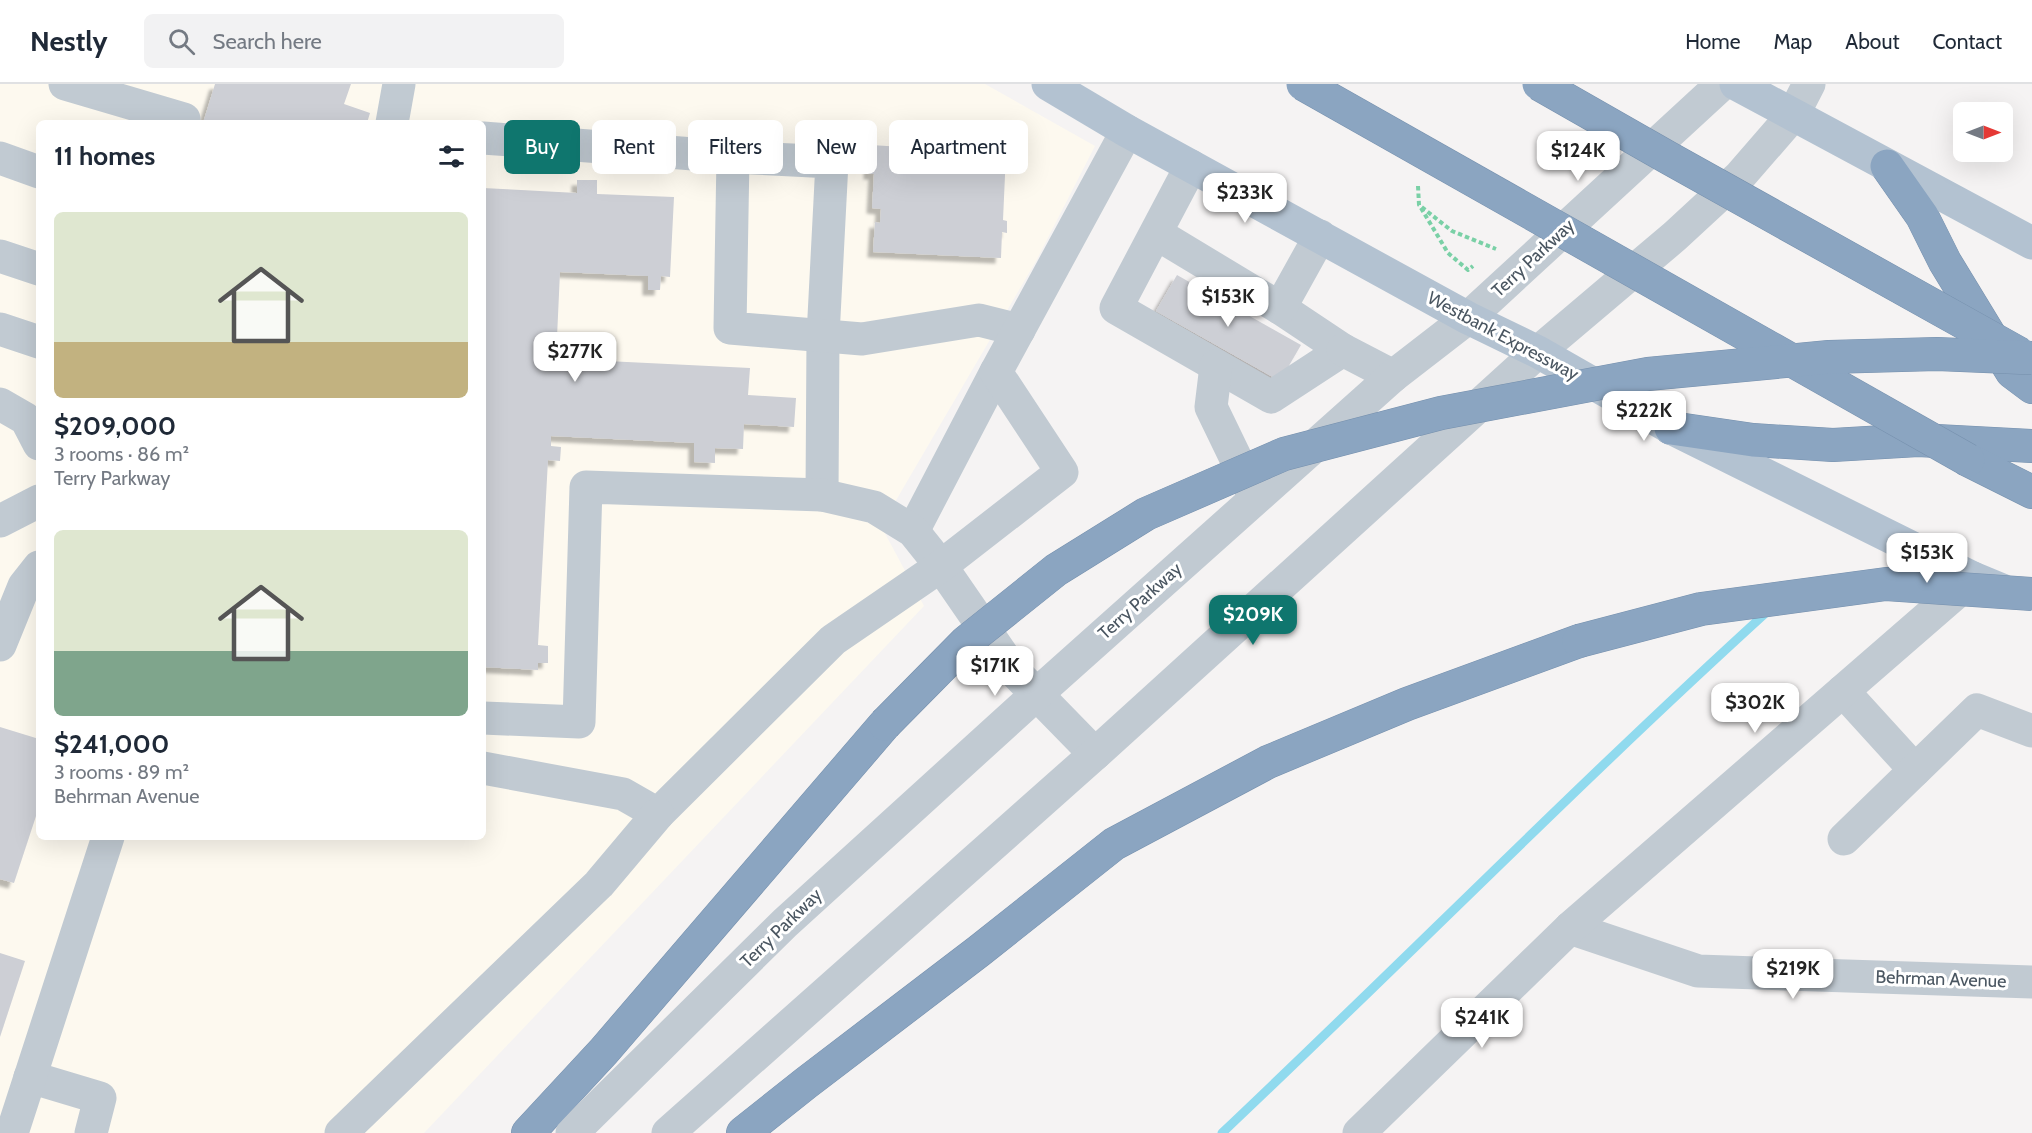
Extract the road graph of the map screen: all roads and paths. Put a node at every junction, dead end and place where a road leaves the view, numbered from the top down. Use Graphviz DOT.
graph roads {
  1 [pos="65,84"];
  2 [pos="399,84"];
  3 [pos="1048,84"];
  4 [pos="1303,84"];
  5 [pos="1539,84"];
  6 [pos="1722,84"];
  7 [pos="1736,84"];
  8 [pos="1809,84"];
  9 [pos="107,90"];
  10 [pos="1792,115"];
  11 [pos="184,119"];
  12 [pos="393,120"];
  13 [pos="1127,131"];
  14 [pos="486,138"];
  15 [pos="688,154"];
  16 [pos="0,158"];
  17 [pos="783,160"];
  18 [pos="1191,166"];
  19 [pos="1887,166"];
  20 [pos="36,171"];
  21 [pos="733,174"];
  22 [pos="1419,205"];
  23 [pos="1157,234"];
  24 [pos="1320,236"];
  25 [pos="2032,243"];
  26 [pos="1496,249"];
  27 [pos="0,256"];
  28 [pos="1487,256"];
  29 [pos="1477,263"];
  30 [pos="36,268"];
  31 [pos="1280,308"];
  32 [pos="1468,318"];
  33 [pos="0,329"];
  34 [pos="1019,330"];
  35 [pos="823,336"];
  36 [pos="36,341"];
  37 [pos="1343,350"];
  38 [pos="1538,352"];
  39 [pos="2032,359"];
  40 [pos="1216,366"];
  41 [pos="996,372"];
  42 [pos="1393,376"];
  43 [pos="2032,387"];
  44 [pos="0,404"];
  45 [pos="1671,428"];
  46 [pos="36,438"];
  47 [pos="2032,446"];
  48 [pos="2032,492"];
  49 [pos="822,495"];
  50 [pos="1256,498"];
  51 [pos="36,503"];
  52 [pos="0,521"];
  53 [pos="913,531"];
  54 [pos="942,566"];
  55 [pos="36,571"];
  56 [pos="1973,578"];
  57 [pos="2032,594"];
  58 [pos="2032,601"];
  59 [pos="0,645"];
  60 [pos="1843,691"];
  61 [pos="1038,693"];
  62 [pos="486,718"];
  63 [pos="2032,731"];
  64 [pos="1095,754"];
  65 [pos="486,769"];
  66 [pos="1915,770"];
  67 [pos="658,814"];
  68 [pos="1844,839"];
  69 [pos="107,840"];
  70 [pos="1570,928"];
  71 [pos="2032,982"];
  72 [pos="30,1077"];
  73 [pos="12,1133"];
  74 [pos="91,1133"];
  75 [pos="341,1133"];
  76 [pos="528,1133"];
  77 [pos="572,1133"];
  78 [pos="668,1133"];
  79 [pos="743,1133"];
  80 [pos="1359,1133"];
  1 -- 9 [label="street"];
  2 -- 12 [label="street"];
  3 -- 13 [label="main road, Westbank Expressway"];
  4 -- 48 [label="highway, bridge"];
  5 -- 39 [label="highway, bridge"];
  6 -- 32 [label="street, Terry Parkway"];
  7 -- 10 [label="main road"];
  8 -- 10 [label="street"];
  9 -- 11 [label="street"];
  10 -- 19 [label="main road"];
  10 -- 38 [label="street"];
  13 -- 18 [label="main road, Westbank Expressway"];
  13 -- 34 [label="street"];
  14 -- 15 [label="street"];
  16 -- 20 [label="street"];
  17 -- 35 [label="street"];
  18 -- 23 [label="street"];
  18 -- 24 [label="main road, Westbank Expressway"];
  19 -- 25 [label="main road"];
  19 -- 43 [label="highway"];
  21 -- 35 [label="street"];
  22 -- 29 [label="path"];
  23 -- 31 [label="street"];
  23 -- 40 [label="street"];
  24 -- 31 [label="street"];
  24 -- 32 [label="main road, Westbank Expressway"];
  26 -- 28 [label="path"];
  27 -- 30 [label="street"];
  31 -- 37 [label="street"];
  32 -- 38 [label="main road, Westbank Expressway"];
  32 -- 42 [label="street, Terry Parkway"];
  33 -- 36 [label="street"];
  34 -- 35 [label="street"];
  34 -- 41 [label="street"];
  35 -- 49 [label="street"];
  37 -- 40 [label="street"];
  37 -- 42 [label="street"];
  38 -- 45 [label="main road, Westbank Expressway"];
  38 -- 64 [label="street"];
  39 -- 76 [label="highway, bridge"];
  40 -- 50 [label="street"];
  41 -- 53 [label="street"];
  41 -- 54 [label="street"];
  42 -- 50 [label="street, Terry Parkway"];
  44 -- 46 [label="street"];
  45 -- 47 [label="highway"];
  45 -- 56 [label="main road, Westbank Expressway"];
  49 -- 53 [label="street"];
  49 -- 62 [label="street"];
  50 -- 61 [label="street, Terry Parkway"];
  51 -- 52 [label="street"];
  53 -- 54 [label="street"];
  54 -- 61 [label="street"];
  54 -- 67 [label="street"];
  55 -- 59 [label="street"];
  56 -- 58 [label="main road, Westbank Expressway"];
  56 -- 60 [label="street"];
  57 -- 79 [label="highway, bridge"];
  60 -- 66 [label="street"];
  60 -- 70 [label="street"];
  61 -- 64 [label="street"];
  61 -- 77 [label="street, Terry Parkway"];
  63 -- 66 [label="street"];
  64 -- 78 [label="street"];
  65 -- 67 [label="street"];
  66 -- 68 [label="street"];
  67 -- 75 [label="street"];
  69 -- 72 [label="street"];
  70 -- 71 [label="street, Behrman Avenue"];
  70 -- 80 [label="street"];
  72 -- 73 [label="street"];
  72 -- 74 [label="street"];
}
